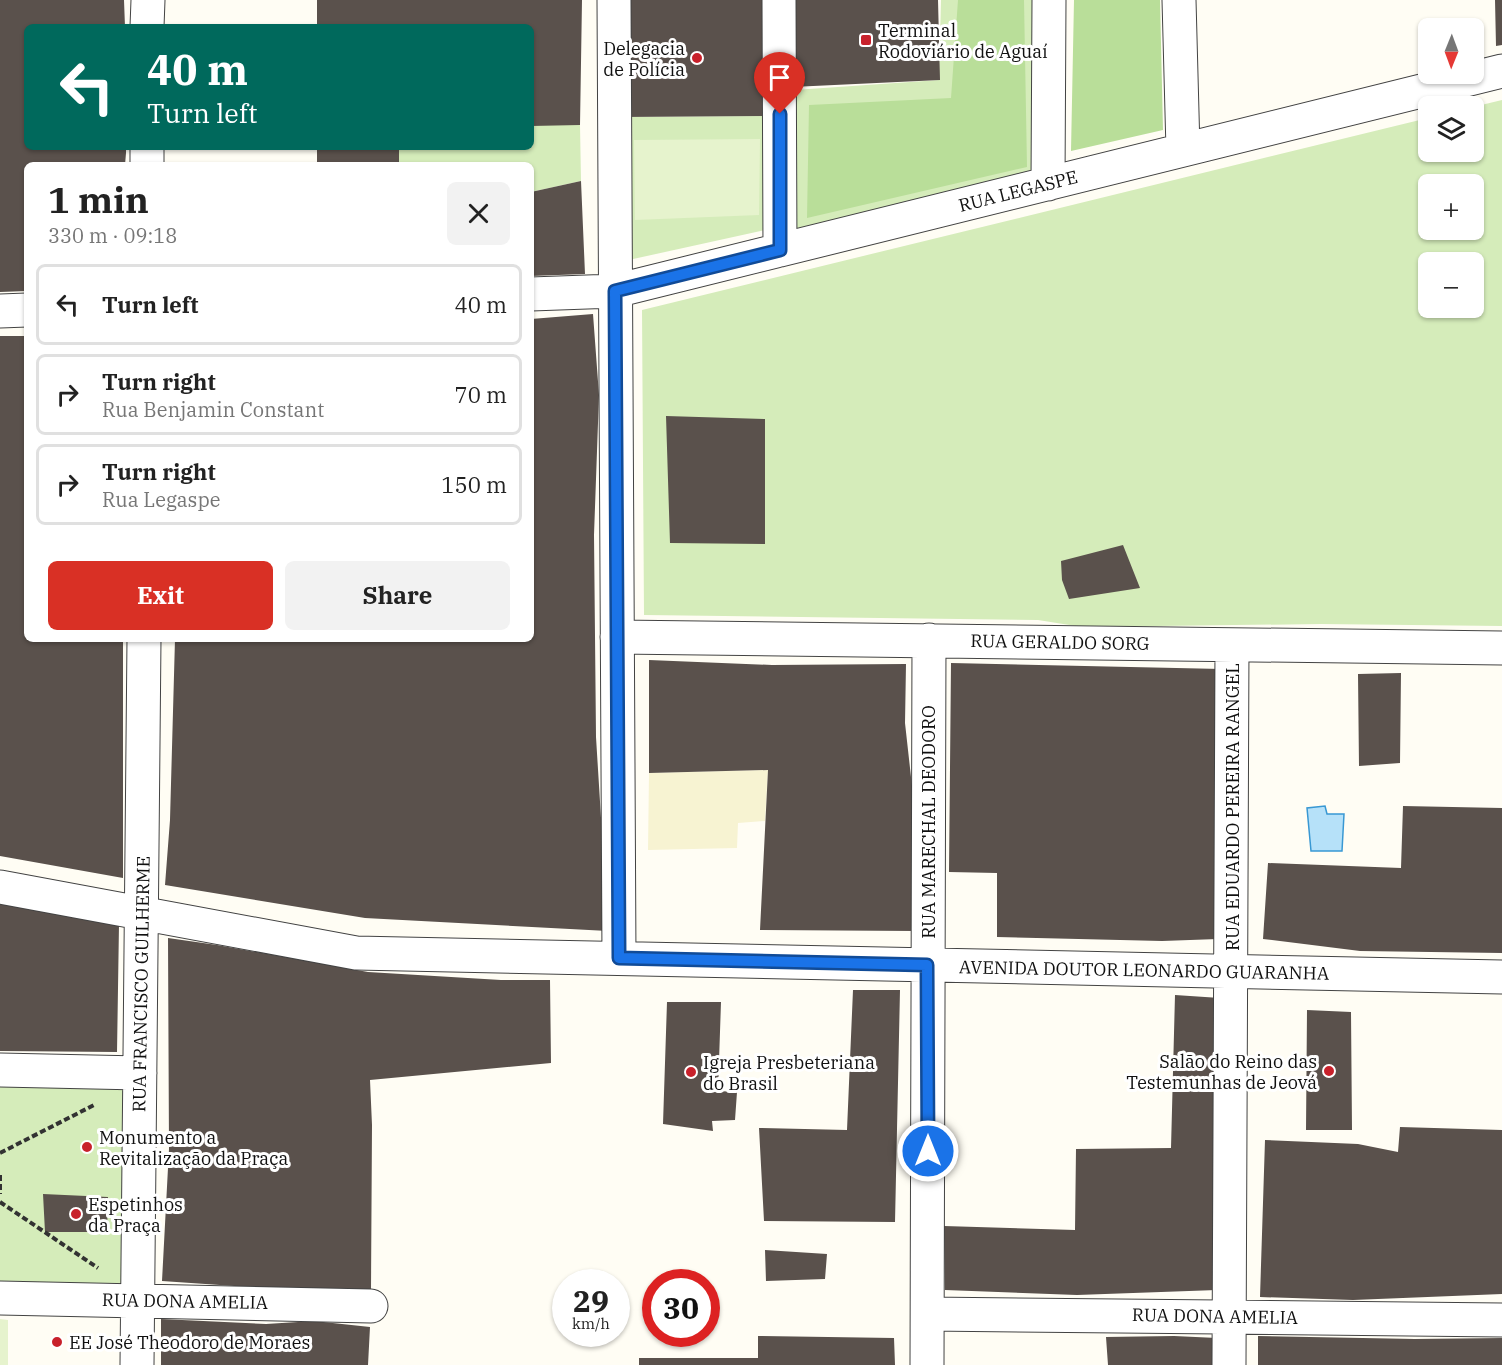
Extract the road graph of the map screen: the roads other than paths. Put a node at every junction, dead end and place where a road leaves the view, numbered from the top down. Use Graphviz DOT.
graph roads {
  1 [pos="148,0"];
  2 [pos="614,0"];
  3 [pos="779,0"];
  4 [pos="1049,0"];
  5 [pos="1179,0"];
  6 [pos="147,24"];
  7 [pos="1502,71"];
  8 [pos="1184,150"];
  9 [pos="1048,184"];
  10 [pos="780,250"];
  11 [pos="615,291"];
  12 [pos="534,294"];
  13 [pos="24,310"];
  14 [pos="0,311"];
  15 [pos="617,637"];
  16 [pos="929,640"];
  17 [pos="144,642"];
  18 [pos="1232,645"];
  19 [pos="1502,648"];
  20 [pos="0,888"];
  21 [pos="142,913"];
  22 [pos="619,958"];
  23 [pos="927,965"];
  24 [pos="1231,971"];
  25 [pos="1502,977"];
  26 [pos="0,1070"];
  27 [pos="140,1072"];
  28 [pos="0,1298"];
  29 [pos="138,1300"];
  30 [pos="371,1306"];
  31 [pos="928,1314"];
  32 [pos="1229,1316"];
  33 [pos="1502,1320"];
  34 [pos="137,1365"];
  35 [pos="927,1365"];
  36 [pos="1230,1365"];
  1 -- 6 [label="street"];
  2 -- 11 [label="street"];
  3 -- 10 [label="street"];
  4 -- 9 [label="street"];
  5 -- 8 [label="street"];
  7 -- 8 [label="street, RUA LEGASPE"];
  8 -- 9 [label="street, RUA LEGASPE"];
  9 -- 10 [label="street, RUA LEGASPE"];
  10 -- 11 [label="street, RUA LEGASPE"];
  11 -- 12 [label="street, RUA LEGASPE"];
  11 -- 15 [label="street"];
  13 -- 14 [label="street"];
  15 -- 16 [label="street, RUA GERALDO SORG"];
  15 -- 22 [label="street"];
  16 -- 18 [label="street, RUA GERALDO SORG"];
  16 -- 23 [label="street, RUA MARECHAL DEODORO"];
  17 -- 21 [label="street, RUA FRANCISCO GUILHERME"];
  18 -- 19 [label="street, RUA GERALDO SORG"];
  18 -- 24 [label="street, RUA EDUARDO PEREIRA RANGEL"];
  20 -- 21 [label="street, AVENIDA DOUTOR LEONARDO GUARANHA"];
  21 -- 22 [label="street, AVENIDA DOUTOR LEONARDO GUARANHA"];
  21 -- 27 [label="street, RUA FRANCISCO GUILHERME"];
  22 -- 23 [label="street, AVENIDA DOUTOR LEONARDO GUARANHA"];
  23 -- 24 [label="street, AVENIDA DOUTOR LEONARDO GUARANHA"];
  23 -- 31 [label="street, RUA MARECHAL DEODORO"];
  24 -- 25 [label="street, AVENIDA DOUTOR LEONARDO GUARANHA"];
  24 -- 32 [label="street, RUA EDUARDO PEREIRA RANGEL"];
  26 -- 27 [label="street"];
  27 -- 29 [label="street, RUA FRANCISCO GUILHERME"];
  28 -- 29 [label="street, RUA DONA AMELIA"];
  29 -- 30 [label="street, RUA DONA AMELIA"];
  29 -- 34 [label="street, RUA FRANCISCO GUILHERME"];
  31 -- 32 [label="street, RUA DONA AMELIA"];
  31 -- 35 [label="street, RUA MARECHAL DEODORO"];
  32 -- 33 [label="street, RUA DONA AMELIA"];
  32 -- 36 [label="street, RUA EDUARDO PEREIRA RANGEL"];
}
